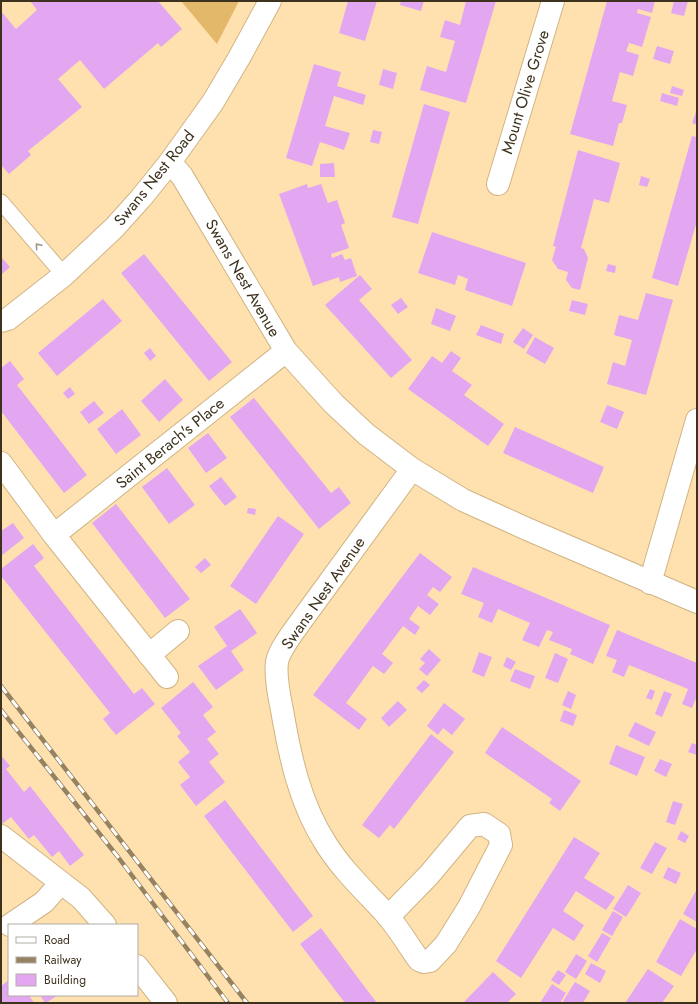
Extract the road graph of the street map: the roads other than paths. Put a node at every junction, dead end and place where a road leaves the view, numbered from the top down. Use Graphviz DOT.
graph roads {
  1 [pos="270,1"];
  2 [pos="553,1"];
  3 [pos="170,162"];
  4 [pos="498,184"];
  5 [pos="1,202"];
  6 [pos="64,275"];
  7 [pos="1,321"];
  8 [pos="286,351"];
  9 [pos="697,420"];
  10 [pos="1,463"];
  11 [pos="412,469"];
  12 [pos="54,535"];
  13 [pos="650,583"];
  14 [pos="697,602"];
  15 [pos="178,631"];
  16 [pos="149,655"];
  17 [pos="167,677"];
  18 [pos="1,836"];
  19 [pos="61,883"];
  20 [pos="388,917"];
  21 [pos="11,924"];
  22 [pos="104,924"];
  23 [pos="138,967"];
  24 [pos="166,1003"];
  1 -- 3 [label="street, Swans Nest Road"];
  2 -- 4 [label="street, Mount Olive Grove"];
  3 -- 6 [label="street, Swans Nest Road"];
  3 -- 8 [label="street, Swans Nest Avenue"];
  6 -- 5 [label="lane, one-way"];
  6 -- 7 [label="street, Swans Nest Road"];
  8 -- 11 [label="street, Swans Nest Avenue"];
  8 -- 12 [label="street, Saint Berach's Place"];
  9 -- 13 [label="street"];
  10 -- 12 [label="street"];
  11 -- 13 [label="street, Swans Nest Avenue"];
  11 -- 20 [label="street, Swans Nest Avenue"];
  12 -- 16 [label="street"];
  13 -- 14 [label="street, Swans Nest Avenue"];
  15 -- 16 [label="street"];
  16 -- 17 [label="street"];
  18 -- 19 [label="street"];
  19 -- 21 [label="street"];
  19 -- 22 [label="street"];
  20 -- 20 [label="street, Swans Nest Avenue"];
  23 -- 24 [label="street"];
}
